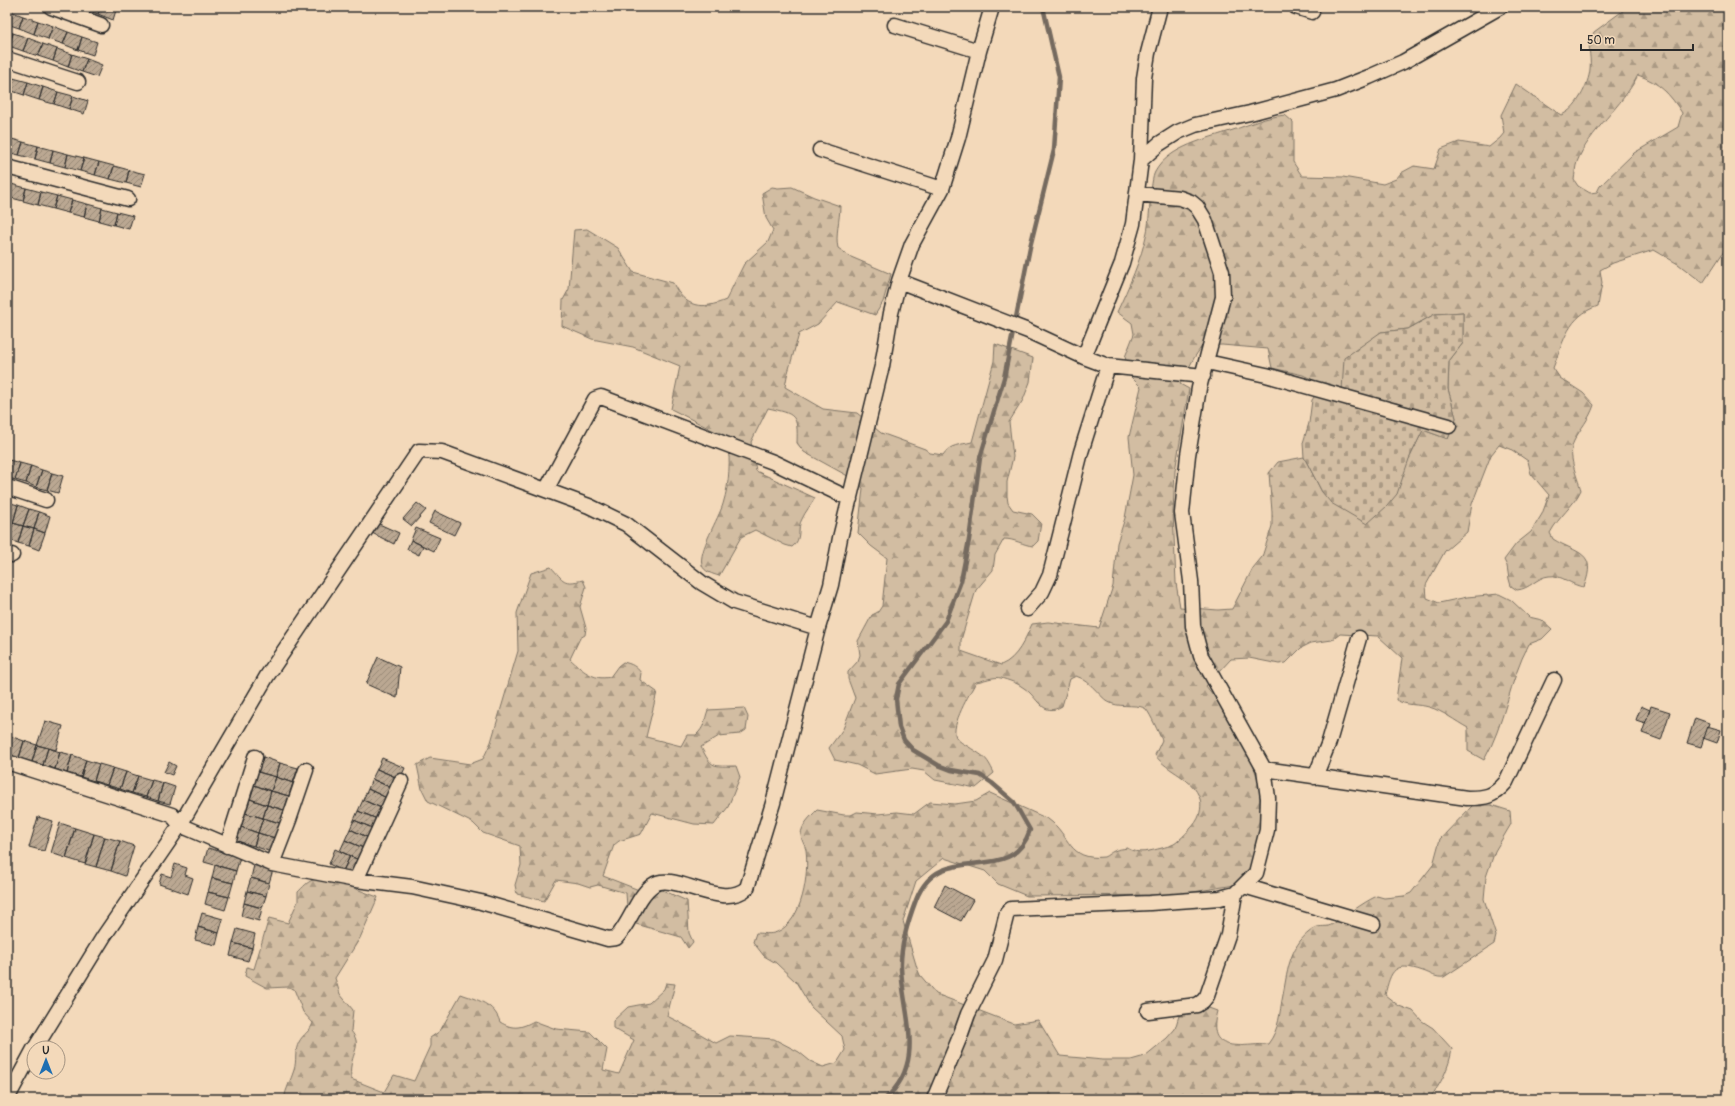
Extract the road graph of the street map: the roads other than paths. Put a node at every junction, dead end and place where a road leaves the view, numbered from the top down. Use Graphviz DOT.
graph roads {
  1 [pos="51,7"];
  2 [pos="992,7"];
  3 [pos="1160,7"];
  4 [pos="1296,7"];
  5 [pos="1500,7"];
  6 [pos="1312,12"];
  7 [pos="102,25"];
  8 [pos="894,25"];
  9 [pos="979,51"];
  10 [pos="7,59"];
  11 [pos="78,82"];
  12 [pos="820,150"];
  13 [pos="1140,160"];
  14 [pos="7,167"];
  15 [pos="942,190"];
  16 [pos="1136,194"];
  17 [pos="128,199"];
  18 [pos="900,281"];
  19 [pos="1084,357"];
  20 [pos="1207,362"];
  21 [pos="1108,366"];
  22 [pos="1203,376"];
  23 [pos="1449,426"];
  24 [pos="7,487"];
  25 [pos="546,490"];
  26 [pos="850,499"];
  27 [pos="46,500"];
  28 [pos="1027,609"];
  29 [pos="818,628"];
  30 [pos="1360,638"];
  31 [pos="1554,680"];
  32 [pos="256,757"];
  33 [pos="7,762"];
  34 [pos="1264,769"];
  35 [pos="306,770"];
  36 [pos="1315,776"];
  37 [pos="401,781"];
  38 [pos="180,825"];
  39 [pos="227,846"];
  40 [pos="272,864"];
  41 [pos="356,880"];
  42 [pos="1240,890"];
  43 [pos="1373,924"];
  44 [pos="1148,1011"];
  45 [pos="39,1040"];
  46 [pos="26,1063"];
  47 [pos="7,1098"];
  48 [pos="934,1099"];
  1 -- 7 [label="street"];
  2 -- 9 [label="street"];
  3 -- 13 [label="street"];
  4 -- 6 [label="street"];
  5 -- 13 [label="street"];
  8 -- 9 [label="street"];
  9 -- 15 [label="street"];
  10 -- 11 [label="street"];
  12 -- 15 [label="street"];
  13 -- 16 [label="street"];
  14 -- 17 [label="street"];
  15 -- 18 [label="street"];
  16 -- 19 [label="street"];
  16 -- 20 [label="street"];
  18 -- 19 [label="street"];
  18 -- 26 [label="street"];
  19 -- 21 [label="street"];
  20 -- 22 [label="street"];
  20 -- 23 [label="street"];
  21 -- 22 [label="street"];
  21 -- 28 [label="street"];
  22 -- 34 [label="street"];
  24 -- 27 [label="street"];
  25 -- 26 [label="street"];
  25 -- 29 [label="street"];
  25 -- 38 [label="street"];
  26 -- 29 [label="street"];
  29 -- 41 [label="street"];
  30 -- 36 [label="street"];
  31 -- 36 [label="street"];
  32 -- 39 [label="street"];
  33 -- 38 [label="street"];
  34 -- 36 [label="street"];
  34 -- 42 [label="street"];
  35 -- 40 [label="street"];
  37 -- 41 [label="street"];
  38 -- 39 [label="street"];
  38 -- 45 [label="street"];
  39 -- 40 [label="street"];
  40 -- 41 [label="street"];
  42 -- 43 [label="street"];
  42 -- 44 [label="street"];
  42 -- 48 [label="street"];
  46 -- 47 [label="street"];
}
